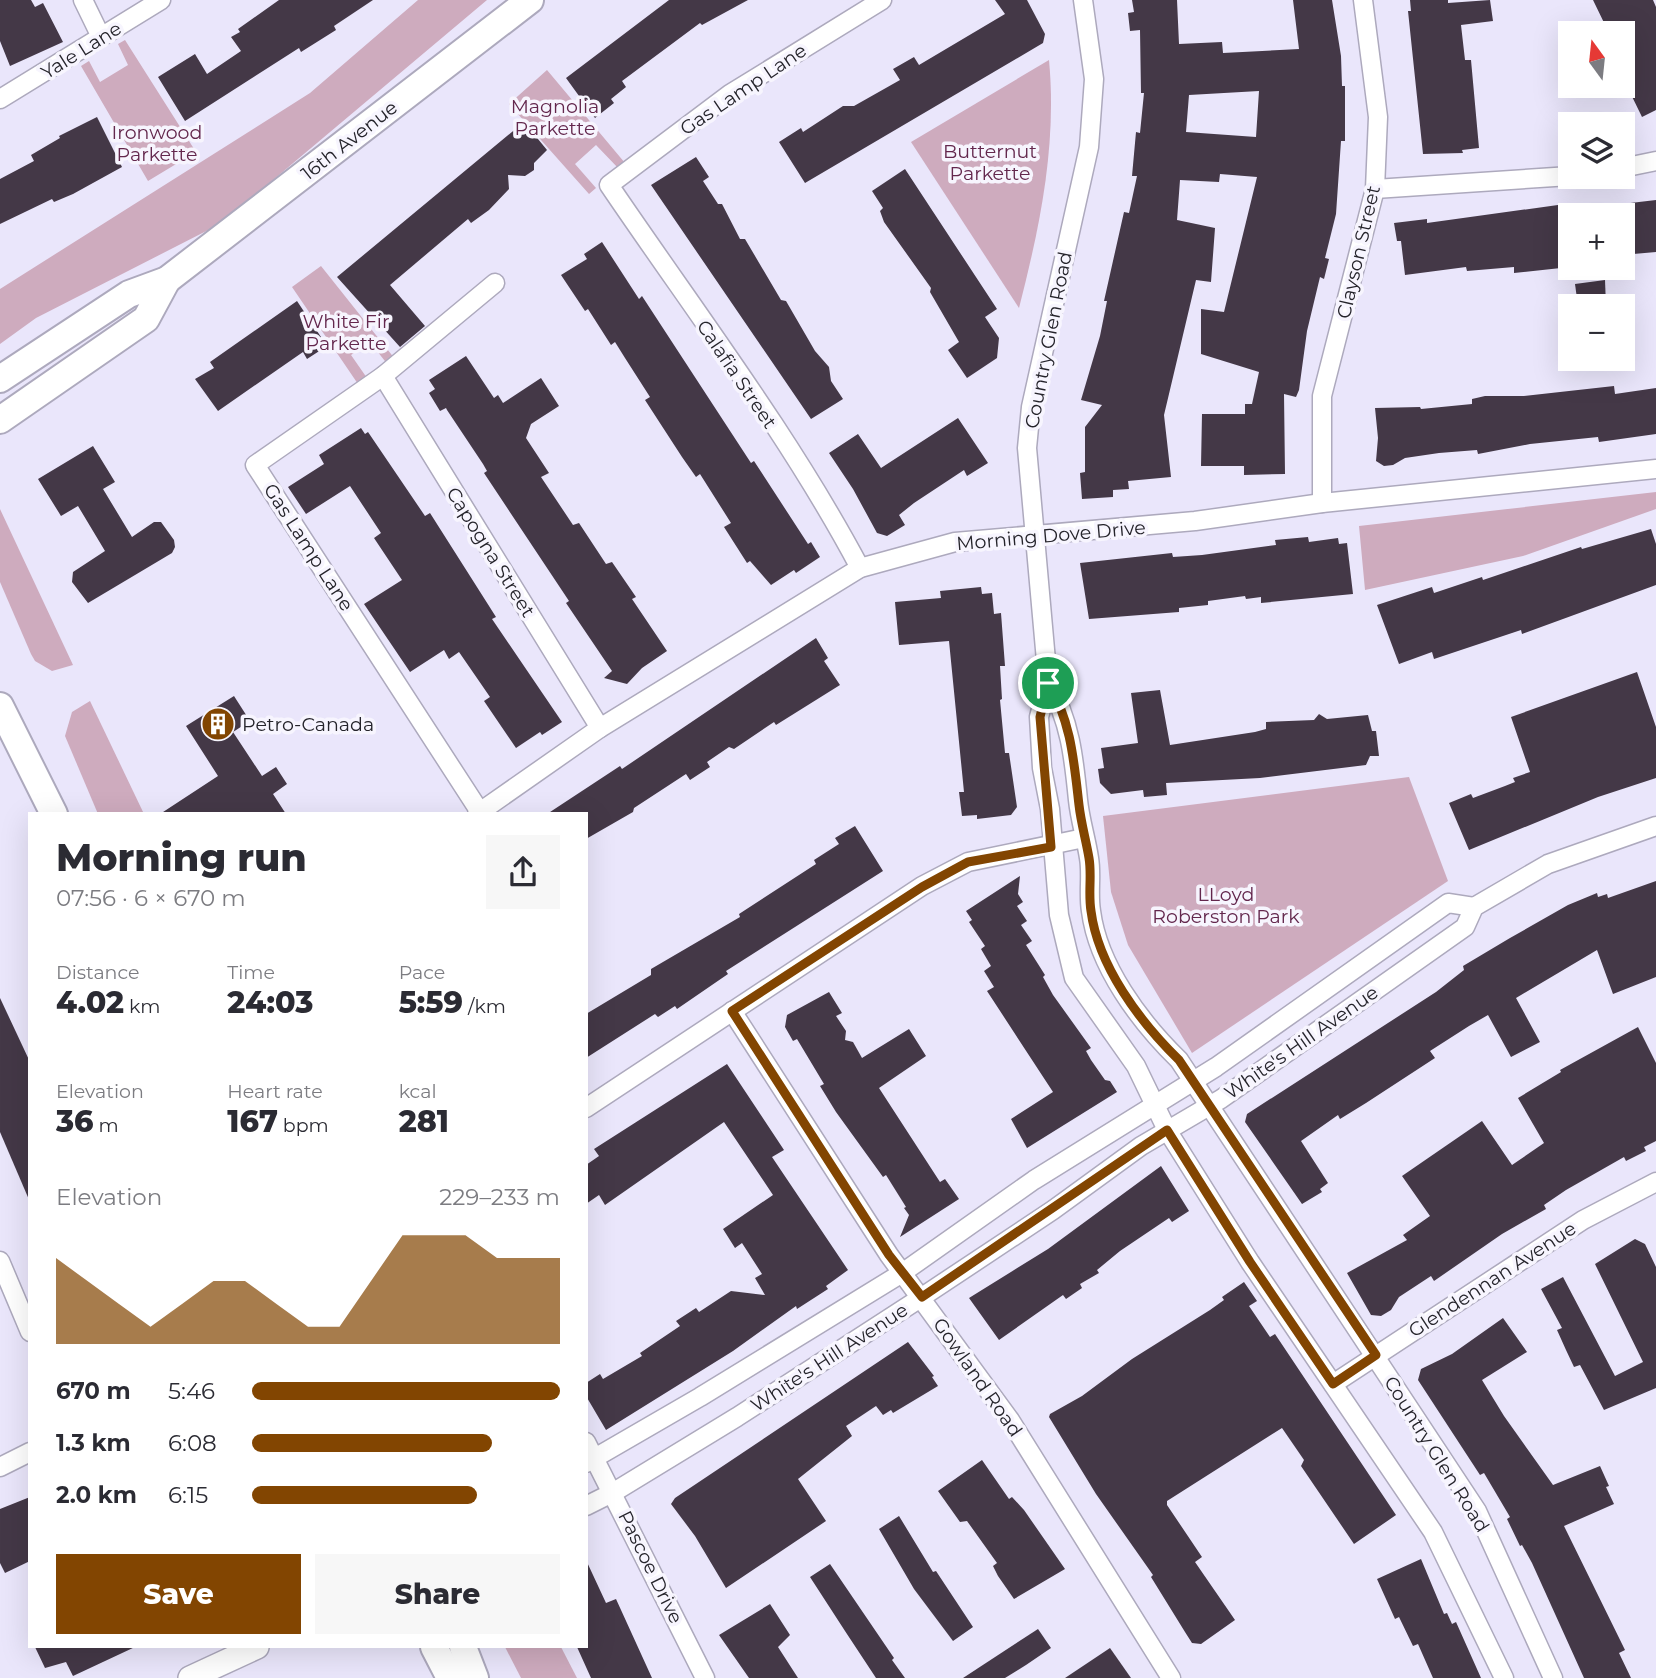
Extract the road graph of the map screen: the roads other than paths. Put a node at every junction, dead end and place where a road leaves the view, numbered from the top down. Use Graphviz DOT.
graph roads {
  1 [pos="83,0"];
  2 [pos="161,0"];
  3 [pos="530,0"];
  4 [pos="882,0"];
  5 [pos="1083,0"];
  6 [pos="1363,0"];
  7 [pos="101,37"];
  8 [pos="0,99"];
  9 [pos="1656,161"];
  10 [pos="1635,165"];
  11 [pos="1558,177"];
  12 [pos="609,185"];
  13 [pos="1375,189"];
  14 [pos="167,280"];
  15 [pos="495,283"];
  16 [pos="383,376"];
  17 [pos="0,379"];
  18 [pos="0,420"];
  19 [pos="1656,469"];
  20 [pos="1322,503"];
  21 [pos="1034,537"];
  22 [pos="860,568"];
  23 [pos="1048,683"];
  24 [pos="0,706"];
  25 [pos="600,728"];
  26 [pos="53,812"];
  27 [pos="477,812"];
  28 [pos="479,812"];
  29 [pos="1656,826"];
  30 [pos="1084,838"];
  31 [pos="1051,847"];
  32 [pos="1474,907"];
  33 [pos="732,1011"];
  34 [pos="1191,1080"];
  35 [pos="1155,1102"];
  36 [pos="1207,1104"];
  37 [pos="588,1107"];
  38 [pos="1167,1130"];
  39 [pos="1656,1182"];
  40 [pos="0,1261"];
  41 [pos="902,1273"];
  42 [pos="922,1297"];
  43 [pos="28,1327"];
  44 [pos="1376,1355"];
  45 [pos="1333,1384"];
  46 [pos="28,1452"];
  47 [pos="589,1454"];
  48 [pos="0,1466"];
  49 [pos="614,1492"];
  50 [pos="588,1505"];
  51 [pos="255,1648"];
  52 [pos="435,1648"];
  53 [pos="463,1648"];
  54 [pos="190,1678"];
  55 [pos="450,1678"];
  56 [pos="475,1678"];
  57 [pos="705,1678"];
  58 [pos="1171,1678"];
  59 [pos="1504,1678"];
  60 [pos="1553,1678"];
  1 -- 7 [label="street"];
  2 -- 7 [label="street, Yale Lane"];
  3 -- 14 [label="main road, 16th Avenue"];
  4 -- 12 [label="street, Gas Lamp Lane"];
  5 -- 21 [label="street, Country Glen Road"];
  6 -- 13 [label="street, Clayson Street"];
  7 -- 8 [label="street, Yale Lane"];
  9 -- 10 [label="street"];
  11 -- 13 [label="street"];
  12 -- 22 [label="street, Calafia Street"];
  13 -- 20 [label="street, Clayson Street"];
  14 -- 17 [label="main road, 16th Avenue"];
  14 -- 18 [label="main road, 16th Avenue"];
  15 -- 16 [label="street, Gas Lamp Lane"];
  16 -- 25 [label="street, Capogna Street"];
  16 -- 27 [label="street, Gas Lamp Lane"];
  19 -- 20 [label="street, Morning Dove Drive"];
  20 -- 21 [label="street, Morning Dove Drive"];
  21 -- 22 [label="street, Morning Dove Drive"];
  21 -- 23 [label="street, Country Glen Road"];
  22 -- 25 [label="street, Morning Dove Drive"];
  23 -- 30 [label="street, Country Glen Road"];
  23 -- 31 [label="street, Country Glen Road"];
  24 -- 26 [label="main road"];
  25 -- 28 [label="street, Morning Dove Drive"];
  29 -- 32 [label="street, White's Hill Avenue"];
  30 -- 31 [label="street"];
  30 -- 34 [label="street, Country Glen Road"];
  31 -- 33 [label="street"];
  31 -- 35 [label="street, Country Glen Road"];
  32 -- 34 [label="street, White's Hill Avenue"];
  32 -- 36 [label="street, White's Hill Avenue"];
  33 -- 37 [label="street"];
  33 -- 41 [label="street, Gowland Road"];
  34 -- 35 [label="street, White's Hill Avenue"];
  34 -- 36 [label="street, Country Glen Road"];
  35 -- 38 [label="street, Country Glen Road"];
  35 -- 41 [label="street, White's Hill Avenue"];
  36 -- 38 [label="street, White's Hill Avenue"];
  36 -- 44 [label="street, Country Glen Road"];
  38 -- 42 [label="street, White's Hill Avenue"];
  38 -- 45 [label="street, Country Glen Road"];
  39 -- 44 [label="street, Glendennan Avenue"];
  40 -- 43 [label="street"];
  41 -- 42 [label="street, Gowland Road"];
  41 -- 47 [label="street, White's Hill Avenue"];
  42 -- 49 [label="street, White's Hill Avenue"];
  42 -- 58 [label="street, Gowland Road"];
  44 -- 45 [label="street, Glendennan Avenue"];
  44 -- 60 [label="street, Country Glen Road"];
  45 -- 59 [label="street, Country Glen Road"];
  46 -- 48 [label="street"];
  47 -- 49 [label="street, Pascoe Drive"];
  49 -- 50 [label="street, White's Hill Avenue"];
  49 -- 57 [label="street, Pascoe Drive"];
  51 -- 54 [label="street"];
  52 -- 55 [label="main road"];
  53 -- 56 [label="main road"];
}
